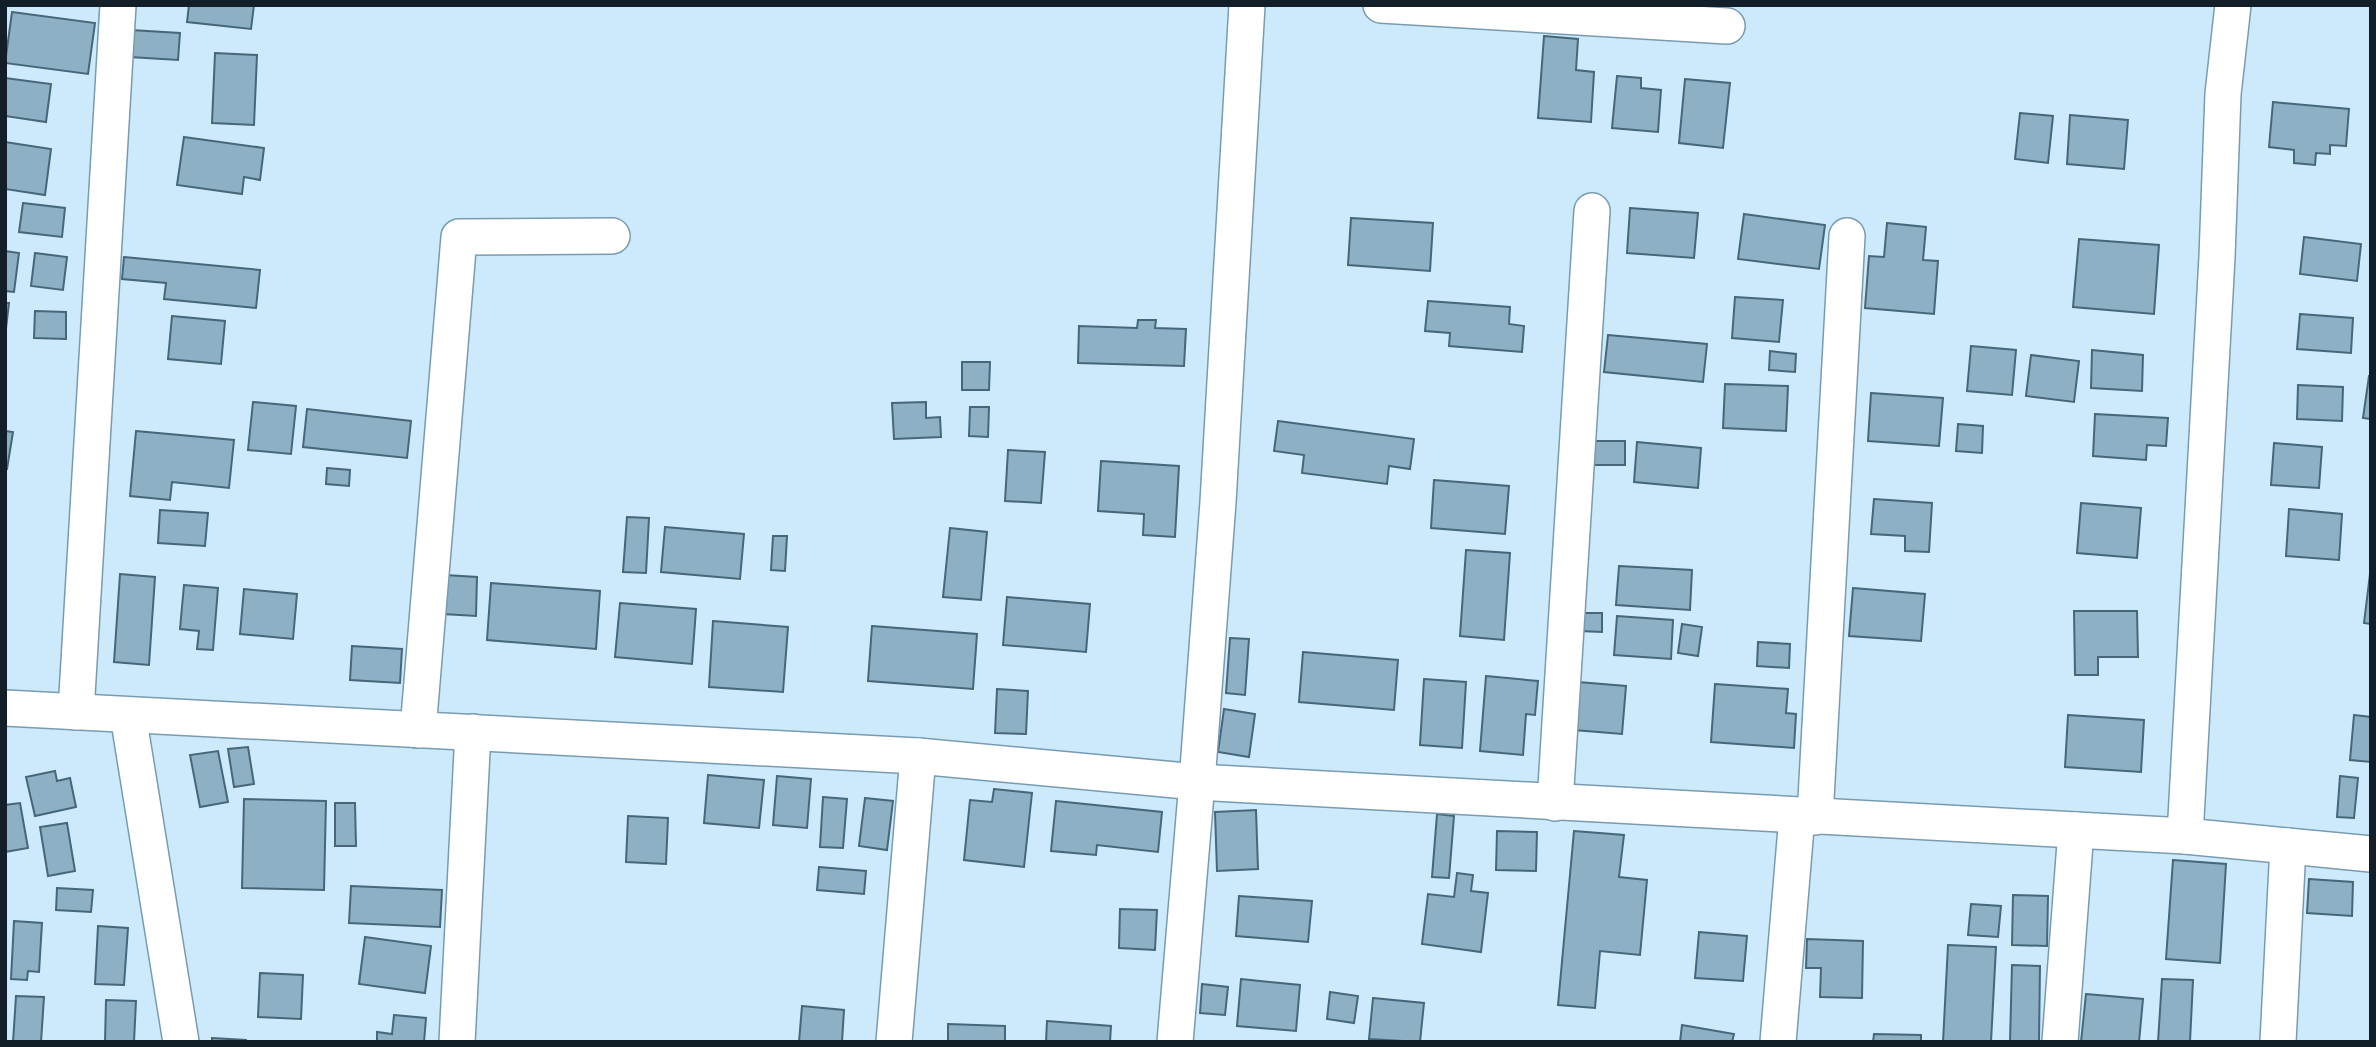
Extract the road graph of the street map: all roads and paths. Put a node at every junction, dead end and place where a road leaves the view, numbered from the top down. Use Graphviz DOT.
graph roads {
  1 [pos="118,5"];
  2 [pos="1247,5"];
  3 [pos="1381,5"];
  4 [pos="2233,5"];
  5 [pos="1727,26"];
  6 [pos="1592,211"];
  7 [pos="612,236"];
  8 [pos="1847,236"];
  9 [pos="5,708"];
  10 [pos="76,712"];
  11 [pos="128,715"];
  12 [pos="418,730"];
  13 [pos="473,732"];
  14 [pos="918,756"];
  15 [pos="1197,782"];
  16 [pos="1555,803"];
  17 [pos="1806,817"];
  18 [pos="2076,831"];
  19 [pos="2185,836"];
  20 [pos="2288,846"];
  21 [pos="2371,854"];
  22 [pos="181,1042"];
  23 [pos="457,1042"];
  24 [pos="894,1042"];
  25 [pos="1175,1042"];
  26 [pos="1779,1042"];
  27 [pos="2060,1042"];
  28 [pos="2278,1042"];
  1 -- 10 [label="street"];
  2 -- 15 [label="street"];
  3 -- 5 [label="street"];
  4 -- 19 [label="street"];
  6 -- 16 [label="street"];
  7 -- 12 [label="street"];
  8 -- 17 [label="street"];
  9 -- 10 [label="street"];
  10 -- 11 [label="street"];
  11 -- 12 [label="street"];
  11 -- 22 [label="street"];
  12 -- 13 [label="street"];
  13 -- 14 [label="street"];
  13 -- 23 [label="street"];
  14 -- 15 [label="street"];
  14 -- 24 [label="street"];
  15 -- 16 [label="street"];
  15 -- 25 [label="street"];
  16 -- 17 [label="street"];
  17 -- 18 [label="street"];
  17 -- 26 [label="street"];
  18 -- 19 [label="street"];
  18 -- 27 [label="street"];
  19 -- 20 [label="street"];
  20 -- 21 [label="street"];
  20 -- 28 [label="street"];
}
